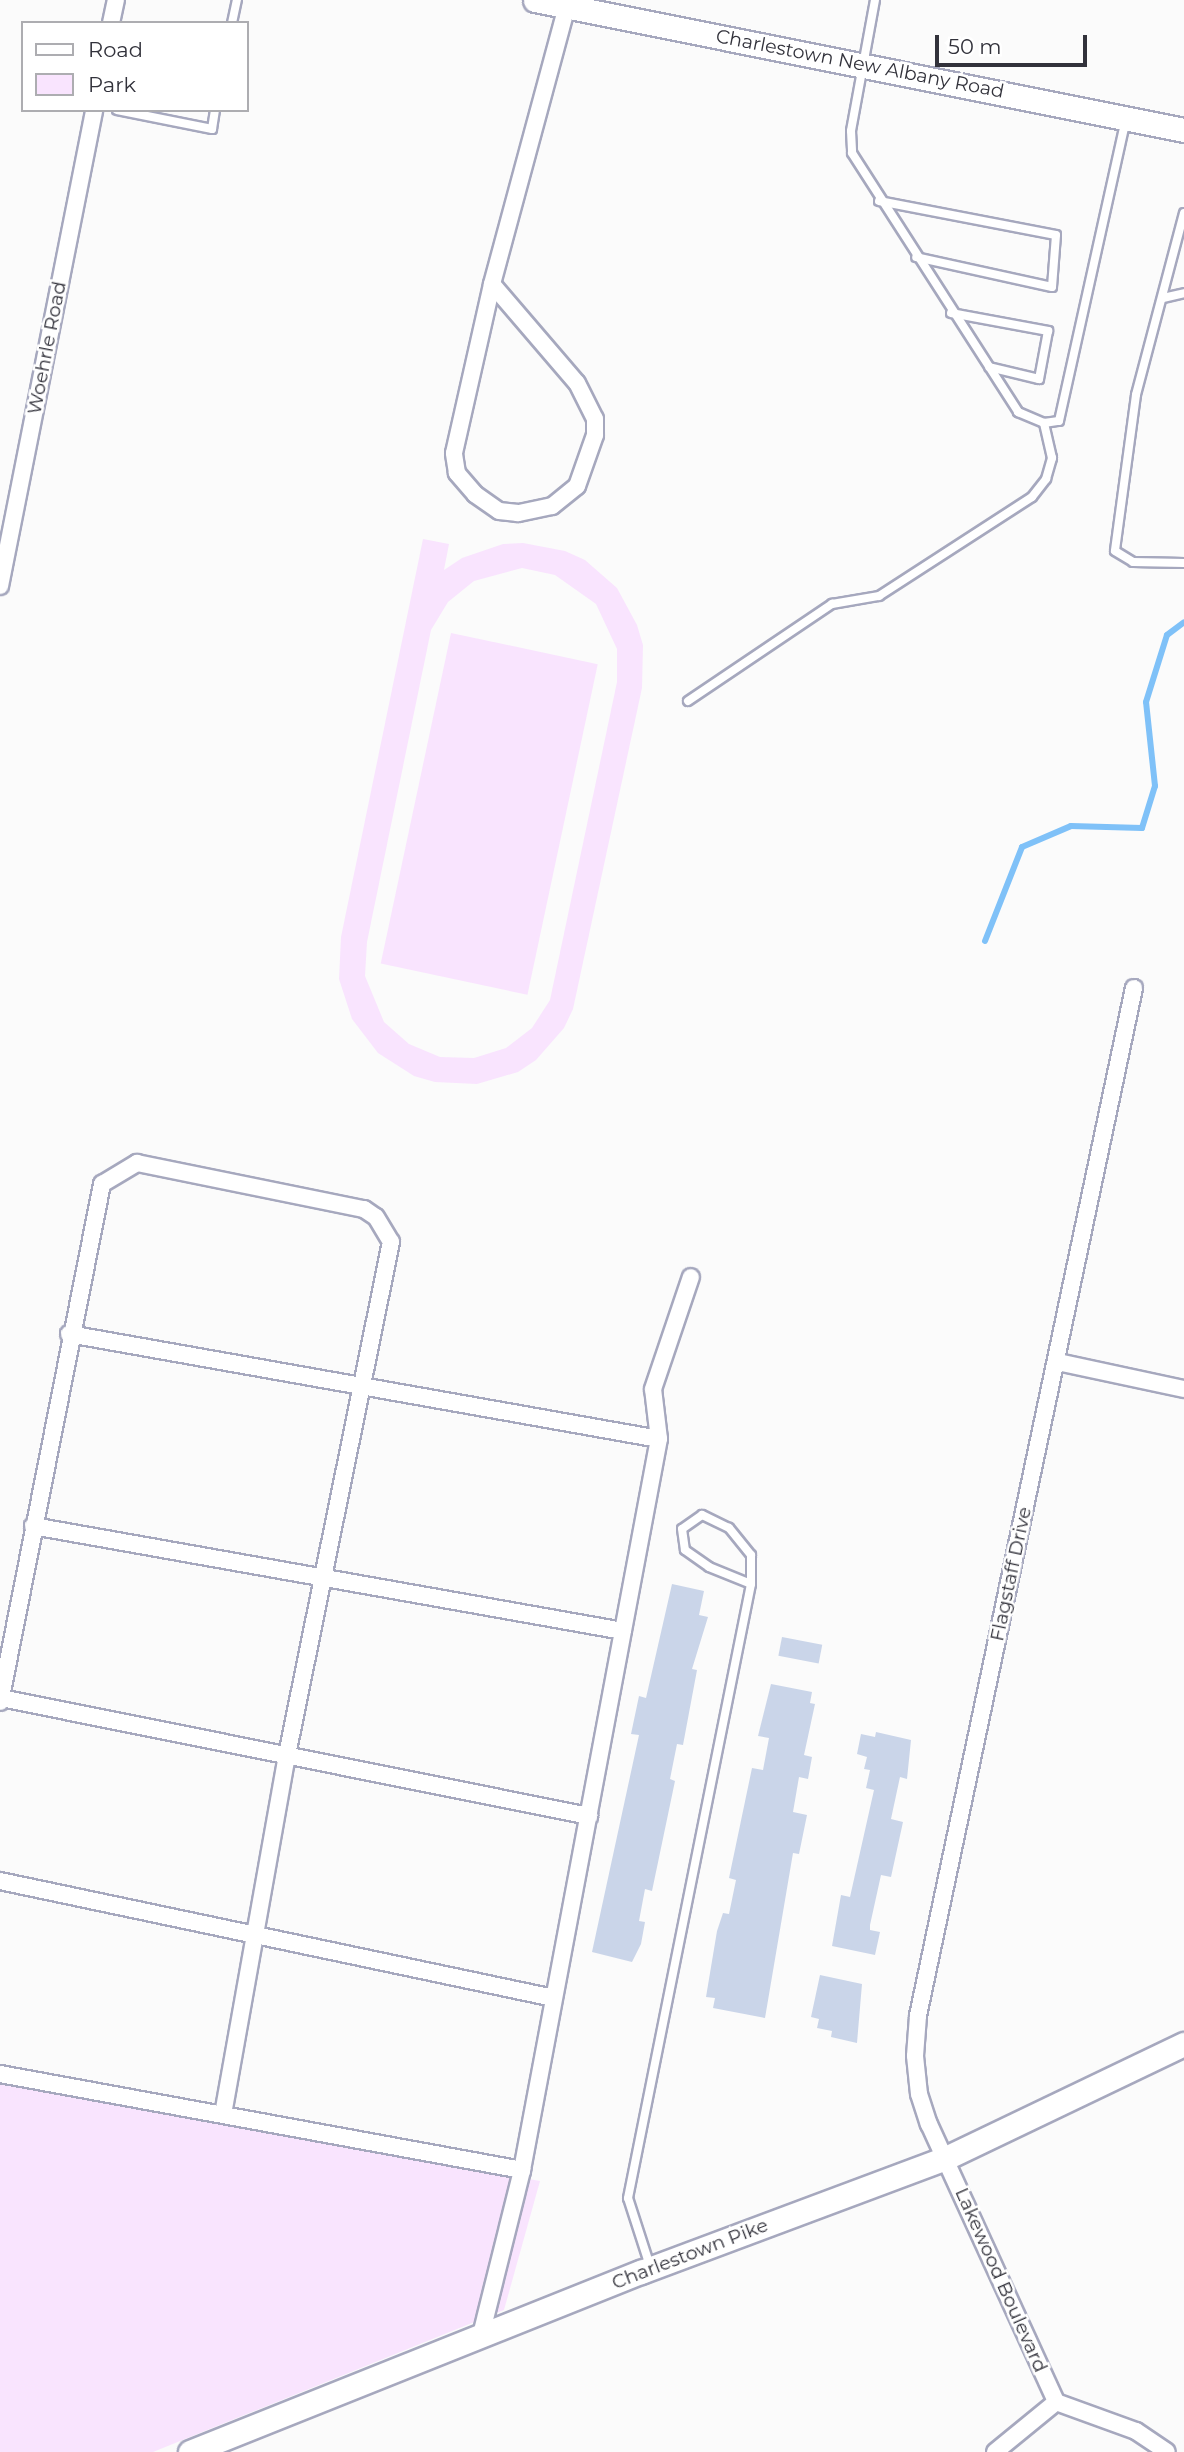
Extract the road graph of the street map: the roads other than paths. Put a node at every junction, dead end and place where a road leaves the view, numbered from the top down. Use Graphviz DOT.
graph roads {
  1 [pos="116,0"];
  2 [pos="237,0"];
  3 [pos="535,0"];
  4 [pos="875,0"];
  5 [pos="567,6"];
  6 [pos="111,21"];
  7 [pos="232,21"];
  8 [pos="861,63"];
  9 [pos="94,112"];
  10 [pos="127,112"];
  11 [pos="215,112"];
  12 [pos="1126,118"];
  13 [pos="1184,130"];
  14 [pos="879,201"];
  15 [pos="1184,213"];
  16 [pos="916,257"];
  17 [pos="492,284"];
  18 [pos="1184,293"];
  19 [pos="1163,298"];
  20 [pos="951,313"];
  21 [pos="989,367"];
  22 [pos="1044,423"];
  23 [pos="1184,563"];
  24 [pos="0,586"];
  25 [pos="688,701"];
  26 [pos="1134,988"];
  27 [pos="691,1277"];
  28 [pos="69,1334"];
  29 [pos="1058,1362"];
  30 [pos="363,1387"];
  31 [pos="1184,1389"];
  32 [pos="659,1439"];
  33 [pos="33,1526"];
  34 [pos="323,1578"];
  35 [pos="751,1584"];
  36 [pos="623,1631"];
  37 [pos="0,1700"];
  38 [pos="287,1755"];
  39 [pos="589,1816"];
  40 [pos="0,1881"];
  41 [pos="253,1934"];
  42 [pos="554,1998"];
  43 [pos="1184,2044"];
  44 [pos="0,2074"];
  45 [pos="223,2113"];
  46 [pos="946,2158"];
  47 [pos="522,2170"];
  48 [pos="651,2269"];
  49 [pos="481,2335"];
  50 [pos="1056,2402"];
  51 [pos="190,2452"];
  52 [pos="995,2452"];
  53 [pos="1167,2452"];
  1 -- 6 [label="street"];
  2 -- 7 [label="lane"];
  3 -- 5 [label="street, Charlestown New Albany Road"];
  4 -- 8 [label="lane"];
  5 -- 8 [label="street, Charlestown New Albany Road"];
  5 -- 17 [label="street"];
  8 -- 12 [label="street, Charlestown New Albany Road"];
  8 -- 14 [label="lane"];
  9 -- 24 [label="street, Woehrle Road"];
  10 -- 11 [label="lane"];
  12 -- 13 [label="street, Charlestown New Albany Road"];
  12 -- 22 [label="lane"];
  14 -- 16 [label="lane"];
  14 -- 16 [label="lane"];
  15 -- 19 [label="lane"];
  16 -- 20 [label="lane"];
  17 -- 17 [label="street"];
  18 -- 19 [label="lane"];
  19 -- 23 [label="lane"];
  20 -- 21 [label="lane"];
  20 -- 21 [label="lane"];
  21 -- 22 [label="lane"];
  22 -- 25 [label="lane"];
  26 -- 29 [label="street, Flagstaff Drive"];
  27 -- 32 [label="street"];
  28 -- 30 [label="street"];
  28 -- 30 [label="street"];
  28 -- 33 [label="street"];
  29 -- 31 [label="street"];
  29 -- 46 [label="street, Flagstaff Drive"];
  30 -- 32 [label="street"];
  30 -- 34 [label="street"];
  32 -- 36 [label="street"];
  33 -- 34 [label="street"];
  33 -- 37 [label="street"];
  34 -- 36 [label="street"];
  34 -- 38 [label="street"];
  35 -- 35 [label="lane"];
  35 -- 48 [label="lane"];
  36 -- 39 [label="street"];
  37 -- 38 [label="street"];
  38 -- 39 [label="street"];
  38 -- 41 [label="street"];
  39 -- 42 [label="street"];
  40 -- 41 [label="street"];
  41 -- 42 [label="street"];
  41 -- 45 [label="street"];
  42 -- 47 [label="street"];
  43 -- 46 [label="street, Charlestown Pike"];
  44 -- 45 [label="street"];
  45 -- 47 [label="street"];
  46 -- 48 [label="street, Charlestown Pike"];
  46 -- 50 [label="street, Lakewood Boulevard"];
  47 -- 49 [label="street"];
  48 -- 49 [label="street, Charlestown Pike"];
  49 -- 51 [label="street, Charlestown Pike"];
  50 -- 52 [label="street"];
  50 -- 53 [label="street"];
}
